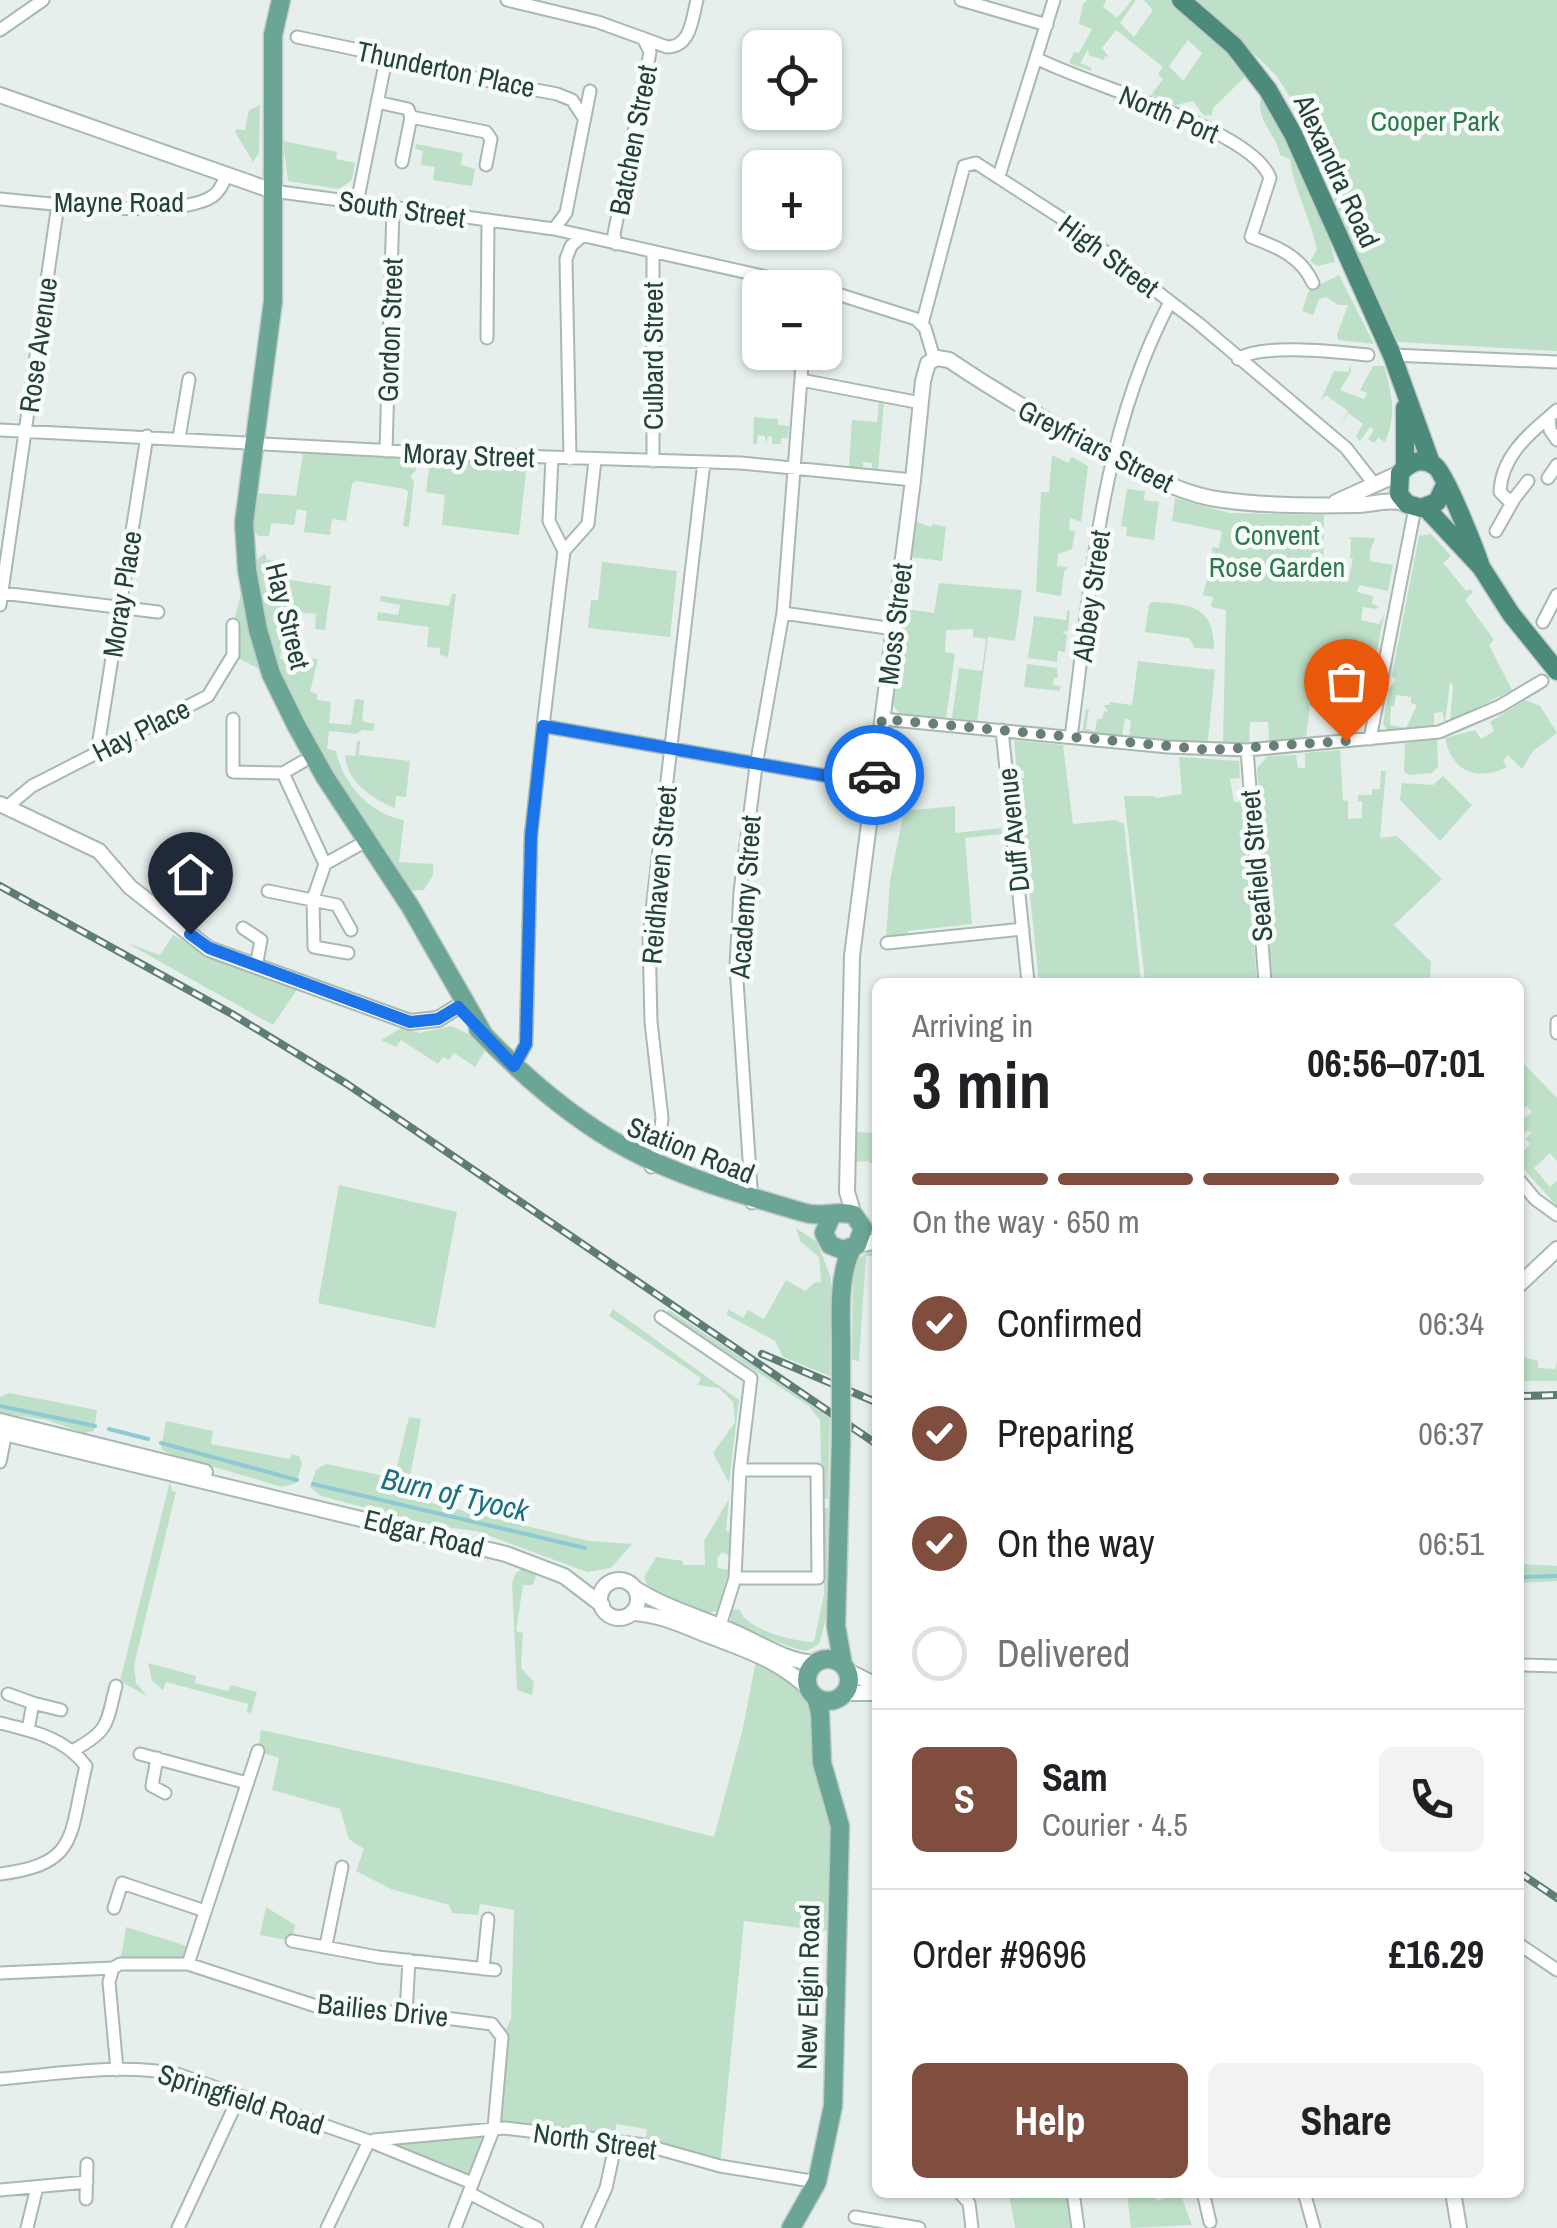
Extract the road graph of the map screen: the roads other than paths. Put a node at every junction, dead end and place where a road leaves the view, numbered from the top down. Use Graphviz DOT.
graph roads {
  1 [pos="43,0"];
  2 [pos="507,0"];
  3 [pos="698,0"];
  4 [pos="960,0"];
  5 [pos="1054,0"];
  6 [pos="1181,0"];
  7 [pos="282,4"];
  8 [pos="1047,25"];
  9 [pos="0,30"];
  10 [pos="298,38"];
  11 [pos="642,38"];
  12 [pos="1036,58"];
  13 [pos="392,62"];
  14 [pos="590,91"];
  15 [pos="0,94"];
  16 [pos="377,102"];
  17 [pos="411,117"];
  18 [pos="584,118"];
  19 [pos="402,162"];
  20 [pos="486,166"];
  21 [pos="226,176"];
  22 [pos="998,176"];
  23 [pos="273,192"];
  24 [pos="0,199"];
  25 [pos="357,203"];
  26 [pos="58,204"];
  27 [pos="393,208"];
  28 [pos="488,220"];
  29 [pos="554,229"];
  30 [pos="582,236"];
  31 [pos="616,244"];
  32 [pos="653,252"];
  33 [pos="742,272"];
  34 [pos="1313,282"];
  35 [pos="842,295"];
  36 [pos="1170,302"];
  37 [pos="922,324"];
  38 [pos="487,338"];
  39 [pos="1368,354"];
  40 [pos="1392,356"];
  41 [pos="934,358"];
  42 [pos="1242,362"];
  43 [pos="1557,362"];
  44 [pos="802,370"];
  45 [pos="189,379"];
  46 [pos="801,380"];
  47 [pos="1405,392"];
  48 [pos="921,403"];
  49 [pos="1553,414"];
  50 [pos="0,430"];
  51 [pos="25,432"];
  52 [pos="148,436"];
  53 [pos="179,438"];
  54 [pos="1557,440"];
  55 [pos="254,442"];
  56 [pos="386,451"];
  57 [pos="1111,456"];
  58 [pos="552,458"];
  59 [pos="570,459"];
  60 [pos="595,460"];
  61 [pos="653,460"];
  62 [pos="704,462"];
  63 [pos="1431,463"];
  64 [pos="1557,465"];
  65 [pos="793,466"];
  66 [pos="1402,470"];
  67 [pos="1548,478"];
  68 [pos="913,480"];
  69 [pos="1528,481"];
  70 [pos="1375,484"];
  71 [pos="1445,485"];
  72 [pos="1514,499"];
  73 [pos="1330,504"];
  74 [pos="1416,506"];
  75 [pos="552,529"];
  76 [pos="1496,530"];
  77 [pos="578,534"];
  78 [pos="564,551"];
  79 [pos="1481,567"];
  80 [pos="1557,595"];
  81 [pos="1,599"];
  82 [pos="119,607"];
  83 [pos="158,612"];
  84 [pos="784,613"];
  85 [pos="1543,622"];
  86 [pos="233,625"];
  87 [pos="894,629"];
  88 [pos="1549,676"];
  89 [pos="233,719"];
  90 [pos="882,719"];
  91 [pos="543,726"];
  92 [pos="1002,730"];
  93 [pos="1071,737"];
  94 [pos="1370,739"];
  95 [pos="670,750"];
  96 [pos="1246,750"];
  97 [pos="97,752"];
  98 [pos="302,762"];
  99 [pos="756,766"];
  100 [pos="283,773"];
  101 [pos="873,784"];
  102 [pos="4,805"];
  103 [pos="364,842"];
  104 [pos="325,864"];
  105 [pos="268,892"];
  106 [pos="314,899"];
  107 [pos="243,928"];
  108 [pos="351,930"];
  109 [pos="1023,930"];
  110 [pos="887,943"];
  111 [pos="348,953"];
  112 [pos="256,966"];
  113 [pos="1028,978"];
  114 [pos="1265,978"];
  115 [pos="461,1005"];
  116 [pos="1557,1022"];
  117 [pos="1557,1032"];
  118 [pos="514,1066"];
  119 [pos="651,1165"];
  120 [pos="1524,1186"];
  121 [pos="753,1201"];
  122 [pos="1557,1216"];
  123 [pos="845,1226"];
  124 [pos="872,1243"];
  125 [pos="855,1247"];
  126 [pos="1557,1249"];
  127 [pos="1524,1280"];
  128 [pos="842,1292"];
  129 [pos="662,1317"];
  130 [pos="3,1428"];
  131 [pos="0,1462"];
  132 [pos="740,1470"];
  133 [pos="564,1576"];
  134 [pos="735,1578"];
  135 [pos="607,1584"];
  136 [pos="636,1589"];
  137 [pos="602,1605"];
  138 [pos="632,1613"];
  139 [pos="836,1626"];
  140 [pos="718,1632"];
  141 [pos="818,1662"];
  142 [pos="1524,1666"];
  143 [pos="1557,1666"];
  144 [pos="845,1667"];
  145 [pos="872,1685"];
  146 [pos="116,1686"];
  147 [pos="872,1690"];
  148 [pos="8,1694"];
  149 [pos="813,1694"];
  150 [pos="842,1695"];
  151 [pos="34,1702"];
  152 [pos="61,1710"];
  153 [pos="0,1722"];
  154 [pos="28,1730"];
  155 [pos="822,1740"];
  156 [pos="74,1750"];
  157 [pos="258,1751"];
  158 [pos="140,1754"];
  159 [pos="156,1758"];
  160 [pos="247,1783"];
  161 [pos="166,1793"];
  162 [pos="342,1868"];
  163 [pos="0,1874"];
  164 [pos="114,1908"];
  165 [pos="205,1911"];
  166 [pos="488,1919"];
  167 [pos="292,1941"];
  168 [pos="326,1945"];
  169 [pos="1524,1947"];
  170 [pos="409,1960"];
  171 [pos="188,1964"];
  172 [pos="113,1968"];
  173 [pos="1557,1970"];
  174 [pos="0,1973"];
  175 [pos="406,2013"];
  176 [pos="117,2070"];
  177 [pos="0,2079"];
  178 [pos="239,2097"];
  179 [pos="494,2128"];
  180 [pos="370,2141"];
  181 [pos="616,2142"];
  182 [pos="87,2164"];
  183 [pos="86,2182"];
  184 [pos="818,2182"];
  185 [pos="37,2187"];
  186 [pos="470,2188"];
  187 [pos="0,2190"];
  188 [pos="964,2198"];
  189 [pos="1073,2198"];
  190 [pos="1204,2198"];
  191 [pos="1306,2198"];
  192 [pos="1454,2198"];
  193 [pos="86,2199"];
  194 [pos="855,2218"];
  195 [pos="1210,2222"];
  196 [pos="870,2224"];
  197 [pos="26,2228"];
  198 [pos="178,2228"];
  199 [pos="327,2228"];
  200 [pos="455,2228"];
  201 [pos="536,2228"];
  202 [pos="588,2228"];
  203 [pos="791,2228"];
  204 [pos="919,2228"];
  205 [pos="972,2228"];
  206 [pos="1078,2228"];
  207 [pos="1314,2228"];
  208 [pos="1459,2228"];
  1 -- 9 [label="street"];
  2 -- 11 [label="street"];
  3 -- 11 [label="street"];
  4 -- 8 [label="street"];
  5 -- 8 [label="street"];
  6 -- 40 [label="highway, Alexandra Road"];
  7 -- 23 [label="main road, Hay Street"];
  8 -- 12 [label="street"];
  10 -- 13 [label="street, Thunderton Place"];
  11 -- 31 [label="street, Batchen Street"];
  12 -- 22 [label="street"];
  12 -- 34 [label="street, North Port"];
  13 -- 16 [label="street"];
  13 -- 18 [label="street, Thunderton Place"];
  14 -- 18 [label="street"];
  15 -- 21 [label="street, South Street"];
  16 -- 17 [label="street"];
  16 -- 25 [label="street"];
  17 -- 19 [label="street"];
  17 -- 20 [label="street"];
  18 -- 29 [label="street"];
  21 -- 23 [label="street, South Street"];
  21 -- 26 [label="street, Mayne Road"];
  22 -- 36 [label="street, High Street"];
  22 -- 37 [label="street, High Street"];
  23 -- 25 [label="street, South Street"];
  23 -- 55 [label="main road, Hay Street"];
  24 -- 26 [label="street, Mayne Road"];
  25 -- 27 [label="street, South Street"];
  26 -- 51 [label="street, Rose Avenue"];
  27 -- 28 [label="street, South Street"];
  27 -- 56 [label="street, Gordon Street"];
  28 -- 29 [label="street, South Street"];
  28 -- 38 [label="street"];
  29 -- 30 [label="street, South Street"];
  30 -- 31 [label="street, South Street"];
  30 -- 59 [label="street"];
  31 -- 32 [label="street, South Street"];
  32 -- 33 [label="street, South Street"];
  32 -- 61 [label="street, Culbard Street"];
  35 -- 37 [label="street"];
  36 -- 42 [label="street, High Street"];
  36 -- 57 [label="street, Abbey Street"];
  37 -- 41 [label="street"];
  39 -- 42 [label="street"];
  40 -- 43 [label="street"];
  40 -- 47 [label="highway, Alexandra Road"];
  41 -- 48 [label="street, Moss Street"];
  41 -- 57 [label="street, Greyfriars Street"];
  42 -- 70 [label="street, High Street"];
  44 -- 46 [label="street, Academy Street"];
  45 -- 53 [label="street"];
  46 -- 48 [label="street"];
  46 -- 65 [label="street, Academy Street"];
  47 -- 63 [label="highway, Alexandra Road"];
  47 -- 66 [label="highway, Alexandra Road"];
  48 -- 68 [label="street, Moss Street"];
  49 -- 54 [label="street"];
  49 -- 72 [label="street"];
  50 -- 51 [label="street, Moray Street"];
  51 -- 52 [label="street, Moray Street"];
  51 -- 81 [label="street, Rose Avenue"];
  52 -- 53 [label="street, Moray Street"];
  52 -- 82 [label="street, Moray Place"];
  53 -- 55 [label="street, Moray Street"];
  55 -- 56 [label="street, Moray Street"];
  55 -- 103 [label="main road, Hay Street"];
  56 -- 58 [label="street, Moray Street"];
  57 -- 73 [label="street, Greyfriars Street"];
  57 -- 93 [label="street, Abbey Street"];
  58 -- 59 [label="street, Moray Street"];
  58 -- 75 [label="street"];
  59 -- 60 [label="street, Moray Street"];
  60 -- 61 [label="street, Moray Street"];
  60 -- 77 [label="street"];
  61 -- 62 [label="street, Moray Street"];
  62 -- 65 [label="street, Moray Street"];
  62 -- 95 [label="street, Reidhaven Street"];
  63 -- 66 [label="highway"];
  63 -- 71 [label="highway"];
  64 -- 67 [label="street"];
  65 -- 68 [label="street, Moray Street"];
  65 -- 84 [label="street, Academy Street"];
  66 -- 70 [label="street, Greyfriars Street"];
  66 -- 74 [label="highway"];
  68 -- 87 [label="street, Moss Street"];
  69 -- 72 [label="street"];
  70 -- 73 [label="street, Greyfriars Street"];
  71 -- 74 [label="highway"];
  71 -- 79 [label="highway"];
  72 -- 76 [label="street"];
  73 -- 74 [label="street, Greyfriars Street"];
  74 -- 79 [label="highway"];
  74 -- 94 [label="street"];
  75 -- 77 [label="street"];
  75 -- 78 [label="street"];
  77 -- 78 [label="street"];
  78 -- 91 [label="street"];
  79 -- 88 [label="highway"];
  80 -- 85 [label="street"];
  81 -- 82 [label="street"];
  82 -- 83 [label="street"];
  82 -- 97 [label="street, Moray Place"];
  84 -- 87 [label="street"];
  84 -- 99 [label="street, Academy Street"];
  86 -- 97 [label="street, Hay Place"];
  87 -- 90 [label="street, Moss Street"];
  88 -- 94 [label="street"];
  89 -- 100 [label="street"];
  90 -- 92 [label="street"];
  90 -- 101 [label="street, Moss Street"];
  91 -- 95 [label="street"];
  91 -- 118 [label="street"];
  92 -- 93 [label="street"];
  92 -- 109 [label="street, Duff Avenue"];
  93 -- 96 [label="street"];
  94 -- 96 [label="street"];
  95 -- 99 [label="street"];
  95 -- 119 [label="street, Reidhaven Street"];
  96 -- 114 [label="street, Seafield Street"];
  97 -- 102 [label="street, Hay Place"];
  98 -- 100 [label="street"];
  99 -- 101 [label="street"];
  99 -- 121 [label="street, Academy Street"];
  100 -- 104 [label="street"];
  101 -- 123 [label="street, Moss Street"];
  102 -- 112 [label="street"];
  103 -- 104 [label="street"];
  103 -- 115 [label="main road, Hay Street"];
  104 -- 106 [label="street"];
  105 -- 106 [label="street"];
  106 -- 108 [label="street"];
  106 -- 111 [label="street"];
  107 -- 112 [label="street"];
  109 -- 110 [label="street, Duff Avenue"];
  109 -- 113 [label="street, Duff Avenue"];
  112 -- 115 [label="street"];
  115 -- 118 [label="main road, Station Road"];
  116 -- 117 [label="street"];
  118 -- 119 [label="main road, Station Road"];
  119 -- 121 [label="main road, Station Road"];
  120 -- 122 [label="street"];
  121 -- 123 [label="main road, Station Road"];
  123 -- 125 [label="main road"];
  123 -- 125 [label="main road, Station Road"];
  123 -- 128 [label="main road"];
  124 -- 125 [label="street"];
  125 -- 128 [label="main road"];
  126 -- 127 [label="street"];
  128 -- 139 [label="main road, bridge"];
  129 -- 132 [label="street"];
  130 -- 131 [label="street"];
  130 -- 133 [label="street, Edgar Road"];
  132 -- 134 [label="street"];
  132 -- 134 [label="street"];
  133 -- 135 [label="street, Edgar Road"];
  133 -- 137 [label="street, Edgar Road"];
  134 -- 140 [label="street"];
  135 -- 136 [label="street"];
  135 -- 137 [label="street"];
  136 -- 138 [label="street"];
  136 -- 140 [label="street"];
  137 -- 138 [label="street"];
  138 -- 140 [label="street"];
  139 -- 141 [label="main road"];
  139 -- 144 [label="main road"];
  140 -- 141 [label="street"];
  140 -- 149 [label="street"];
  141 -- 144 [label="main road"];
  141 -- 149 [label="main road"];
  142 -- 143 [label="street"];
  144 -- 145 [label="street"];
  144 -- 150 [label="main road"];
  146 -- 156 [label="street"];
  147 -- 150 [label="street"];
  148 -- 151 [label="street"];
  149 -- 150 [label="main road"];
  149 -- 155 [label="main road, New Elgin Road"];
  150 -- 155 [label="main road"];
  151 -- 152 [label="street"];
  151 -- 154 [label="street"];
  153 -- 154 [label="street"];
  154 -- 156 [label="street"];
  155 -- 184 [label="main road, New Elgin Road"];
  156 -- 163 [label="street"];
  157 -- 160 [label="street"];
  158 -- 159 [label="street"];
  159 -- 160 [label="street"];
  159 -- 161 [label="street"];
  160 -- 165 [label="street"];
  162 -- 168 [label="street"];
  164 -- 165 [label="street"];
  165 -- 171 [label="street"];
  166 -- 170 [label="street"];
  167 -- 168 [label="street"];
  168 -- 170 [label="street"];
  169 -- 173 [label="street"];
  170 -- 175 [label="street"];
  171 -- 172 [label="street, Bailies Drive"];
  171 -- 175 [label="street, Bailies Drive"];
  172 -- 174 [label="street, Bailies Drive"];
  172 -- 176 [label="street"];
  175 -- 179 [label="street, Bailies Drive"];
  176 -- 177 [label="street, Springfield Road"];
  176 -- 178 [label="street, Springfield Road"];
  178 -- 180 [label="street, Springfield Road"];
  178 -- 198 [label="street"];
  179 -- 180 [label="street, North Street"];
  179 -- 181 [label="street, North Street"];
  179 -- 186 [label="street"];
  180 -- 186 [label="street, Springfield Road"];
  180 -- 199 [label="street"];
  181 -- 184 [label="street, North Street"];
  181 -- 202 [label="street"];
  182 -- 183 [label="street"];
  183 -- 185 [label="street"];
  183 -- 193 [label="street"];
  184 -- 203 [label="main road, New Elgin Road"];
  185 -- 187 [label="street"];
  185 -- 197 [label="street"];
  186 -- 200 [label="street"];
  186 -- 201 [label="street, Springfield Road"];
  188 -- 205 [label="street"];
  189 -- 206 [label="street"];
  190 -- 195 [label="street"];
  191 -- 207 [label="street"];
  192 -- 208 [label="street"];
  194 -- 196 [label="street"];
  196 -- 204 [label="street"];
}
